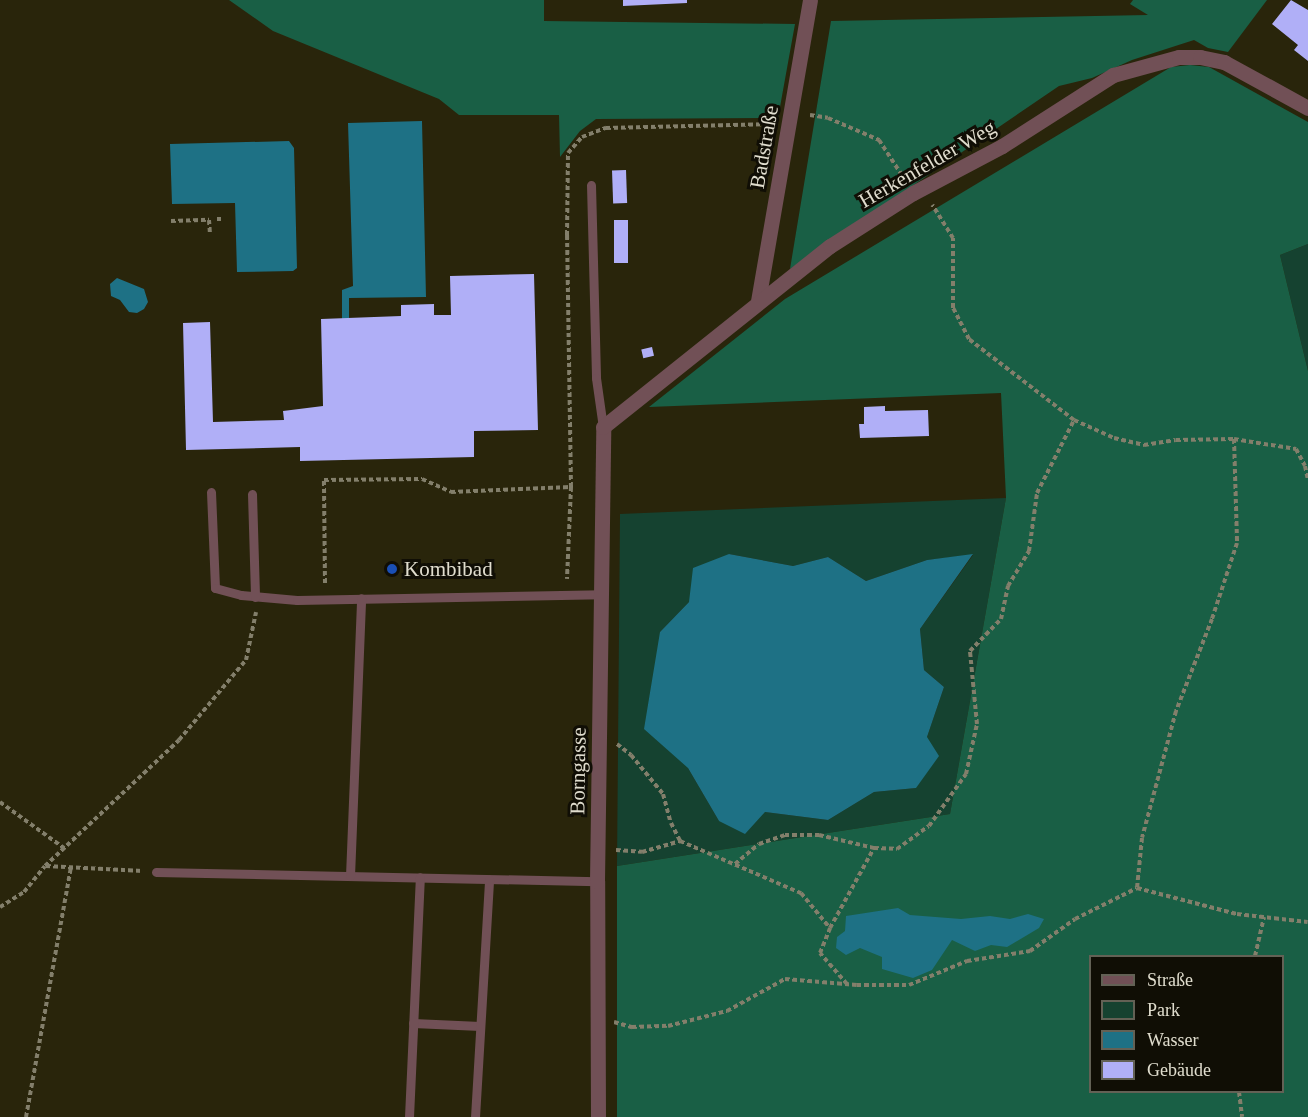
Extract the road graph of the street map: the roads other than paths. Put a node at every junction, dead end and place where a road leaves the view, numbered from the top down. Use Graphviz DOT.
graph roads {
  1 [pos="810,0"];
  2 [pos="1308,108"];
  3 [pos="591,185"];
  4 [pos="758,302"];
  5 [pos="603,427"];
  6 [pos="211,492"];
  7 [pos="252,494"];
  8 [pos="601,594"];
  9 [pos="255,597"];
  10 [pos="361,598"];
  11 [pos="156,872"];
  12 [pos="350,876"];
  13 [pos="420,877"];
  14 [pos="489,879"];
  15 [pos="597,881"];
  16 [pos="413,1023"];
  17 [pos="480,1026"];
  18 [pos="409,1117"];
  19 [pos="476,1117"];
  20 [pos="598,1117"];
  1 -- 4 [label="street, Badstraße"];
  2 -- 4 [label="street, Herkenfelder Weg"];
  3 -- 5 [label="lane"];
  4 -- 5 [label="street, Herkenfelder Weg"];
  5 -- 8 [label="street, Borngasse"];
  6 -- 9 [label="lane"];
  7 -- 9 [label="lane"];
  8 -- 10 [label="lane"];
  8 -- 15 [label="street, Borngasse"];
  9 -- 10 [label="lane"];
  10 -- 12 [label="lane"];
  11 -- 12 [label="lane"];
  12 -- 13 [label="lane"];
  13 -- 14 [label="lane"];
  13 -- 16 [label="lane"];
  14 -- 15 [label="lane"];
  14 -- 17 [label="lane"];
  15 -- 20 [label="street, Borngasse"];
  16 -- 17 [label="lane"];
  16 -- 18 [label="lane"];
  17 -- 19 [label="lane"];
}
